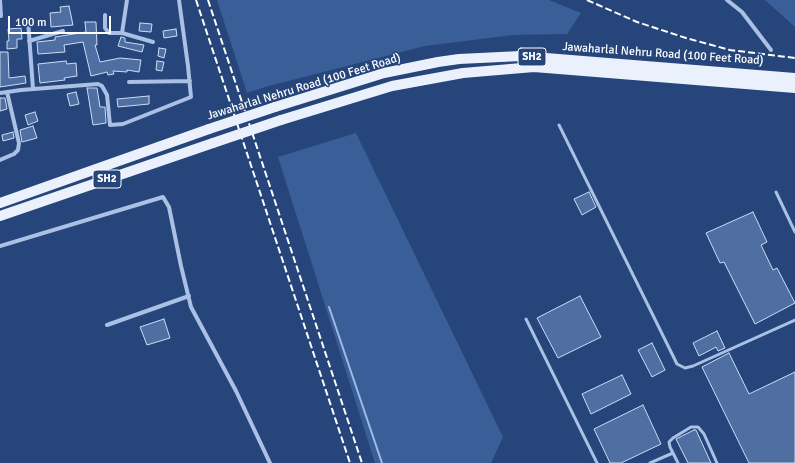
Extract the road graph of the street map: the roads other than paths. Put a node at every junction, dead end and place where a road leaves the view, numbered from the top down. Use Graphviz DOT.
graph roads {
  1 [pos="0,0"];
  2 [pos="127,0"];
  3 [pos="179,0"];
  4 [pos="727,0"];
  5 [pos="106,15"];
  6 [pos="0,16"];
  7 [pos="28,20"];
  8 [pos="64,31"];
  9 [pos="122,33"];
  10 [pos="30,41"];
  11 [pos="153,42"];
  12 [pos="771,50"];
  13 [pos="795,78"];
  14 [pos="190,81"];
  15 [pos="129,82"];
  16 [pos="795,88"];
  17 [pos="33,89"];
  18 [pos="8,92"];
  19 [pos="0,93"];
  20 [pos="559,125"];
  21 [pos="0,160"];
  22 [pos="776,192"];
  23 [pos="0,202"];
  24 [pos="0,216"];
  25 [pos="795,232"];
  26 [pos="0,246"];
  27 [pos="189,296"];
  28 [pos="526,319"];
  29 [pos="795,320"];
  30 [pos="107,324"];
  31 [pos="673,453"];
  32 [pos="270,463"];
  33 [pos="597,463"];
  34 [pos="650,463"];
  35 [pos="678,463"];
  36 [pos="717,463"];
  1 -- 6 [label="street"];
  2 -- 9 [label="street"];
  3 -- 14 [label="street"];
  4 -- 12 [label="street"];
  5 -- 9 [label="street"];
  7 -- 10 [label="street"];
  8 -- 10 [label="street"];
  9 -- 11 [label="street"];
  10 -- 17 [label="street"];
  13 -- 23 [label="main road, Jawaharlal Nehru Road (100 Feet Road) / SH2, bridge"];
  14 -- 15 [label="street"];
  14 -- 17 [label="street"];
  16 -- 24 [label="main road, Jawaharlal Nehru Road (100 Feet Road) / SH2, bridge"];
  17 -- 18 [label="street"];
  18 -- 19 [label="street"];
  18 -- 21 [label="street"];
  20 -- 29 [label="lane"];
  22 -- 25 [label="lane"];
  26 -- 27 [label="street"];
  27 -- 30 [label="street"];
  27 -- 32 [label="street"];
  28 -- 33 [label="lane"];
  31 -- 34 [label="lane"];
  31 -- 35 [label="lane"];
  31 -- 36 [label="lane"];
}
